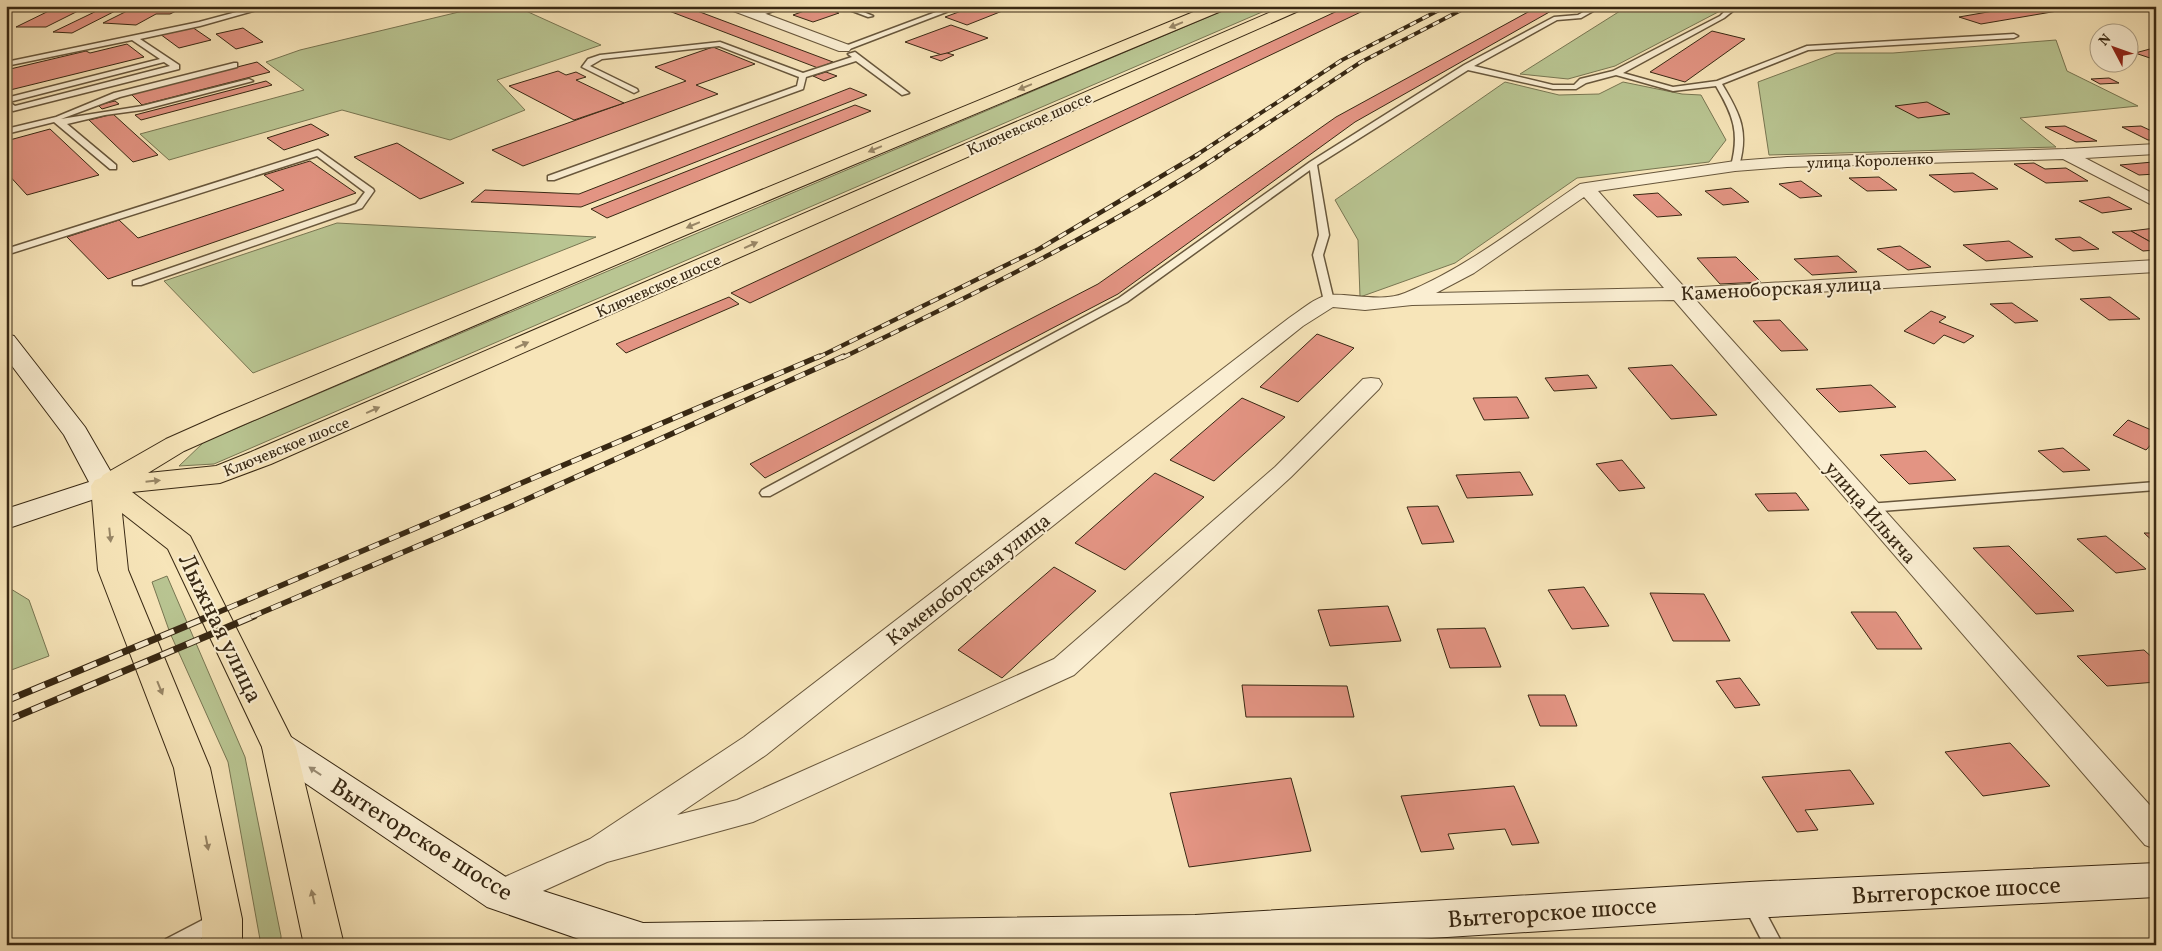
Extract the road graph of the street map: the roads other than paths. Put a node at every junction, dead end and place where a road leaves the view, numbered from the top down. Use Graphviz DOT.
graph roads {
  1 [pos="268,6"];
  2 [pos="733,6"];
  3 [pos="785,6"];
  4 [pos="842,6"];
  5 [pos="959,6"];
  6 [pos="1221,6"];
  7 [pos="1298,6"];
  8 [pos="1599,6"];
  9 [pos="1730,6"];
  10 [pos="758,15"];
  11 [pos="870,16"];
  12 [pos="2014,36"];
  13 [pos="134,38"];
  14 [pos="844,48"];
  15 [pos="857,58"];
  16 [pos="165,60"];
  17 [pos="6,64"];
  18 [pos="234,65"];
  19 [pos="1467,67"];
  20 [pos="1616,73"];
  21 [pos="803,76"];
  22 [pos="249,81"];
  23 [pos="1718,83"];
  24 [pos="634,91"];
  25 [pos="904,94"];
  26 [pos="6,102"];
  27 [pos="59,121"];
  28 [pos="6,132"];
  29 [pos="2156,149"];
  30 [pos="2066,154"];
  31 [pos="1313,164"];
  32 [pos="1736,166"];
  33 [pos="113,167"];
  34 [pos="551,178"];
  35 [pos="1586,188"];
  36 [pos="2156,202"];
  37 [pos="6,252"];
  38 [pos="2156,266"];
  39 [pos="137,283"];
  40 [pos="1680,294"];
  41 [pos="1407,300"];
  42 [pos="1329,301"];
  43 [pos="11,355"];
  44 [pos="1371,384"];
  45 [pos="105,486"];
  46 [pos="2156,486"];
  47 [pos="766,493"];
  48 [pos="1868,508"];
  49 [pos="6,519"];
  50 [pos="280,747"];
  51 [pos="2156,835"];
  52 [pos="601,850"];
  53 [pos="2156,880"];
  54 [pos="501,895"];
  55 [pos="1750,900"];
  56 [pos="222,932"];
  57 [pos="1196,939"];
  58 [pos="172,945"];
  59 [pos="324,945"];
  60 [pos="1774,945"];
  1 -- 13 [label="lane"];
  2 -- 10 [label="street"];
  3 -- 10 [label="lane"];
  4 -- 11 [label="lane"];
  5 -- 14 [label="lane"];
  6 -- 45 [label="main road, Ключевское шоссе, one-way"];
  45 -- 7 [label="main road, Ключевское шоссе, one-way"];
  8 -- 19 [label="lane"];
  9 -- 20 [label="lane"];
  10 -- 14 [label="street"];
  12 -- 23 [label="lane"];
  13 -- 16 [label="lane"];
  13 -- 17 [label="lane"];
  14 -- 15 [label="lane"];
  15 -- 21 [label="lane"];
  15 -- 25 [label="lane"];
  16 -- 26 [label="lane"];
  16 -- 26 [label="lane"];
  18 -- 27 [label="lane"];
  19 -- 20 [label="lane"];
  19 -- 31 [label="lane"];
  20 -- 23 [label="lane"];
  21 -- 24 [label="lane"];
  21 -- 34 [label="lane"];
  22 -- 27 [label="lane"];
  23 -- 32 [label="lane"];
  27 -- 28 [label="lane"];
  27 -- 33 [label="lane"];
  29 -- 30 [label="street, улица Короленко"];
  30 -- 32 [label="street, улица Короленко"];
  30 -- 36 [label="street"];
  31 -- 42 [label="lane"];
  31 -- 47 [label="lane"];
  32 -- 35 [label="street, улица Короленко"];
  35 -- 40 [label="street, улица Ильича"];
  35 -- 41 [label="street"];
  37 -- 39 [label="lane"];
  38 -- 40 [label="street, Каменоборская улица"];
  40 -- 41 [label="street, Каменоборская улица"];
  40 -- 48 [label="street, улица Ильича"];
  41 -- 42 [label="street, Каменоборская улица"];
  42 -- 52 [label="street, Каменоборская улица"];
  43 -- 45 [label="main road"];
  44 -- 52 [label="street"];
  45 -- 49 [label="main road"];
  45 -- 50 [label="main road, Лыжная улица"];
  45 -- 56 [label="main road, one-way"];
  46 -- 48 [label="lane"];
  48 -- 51 [label="street, улица Ильича"];
  54 -- 50 [label="main road, Вытегорское шоссе, one-way"];
  59 -- 50 [label="main road, Лыжная улица, one-way"];
  52 -- 54 [label="street"];
  53 -- 55 [label="main road, Вытегорское шоссе"];
  54 -- 57 [label="main road, Вытегорское шоссе"];
  55 -- 57 [label="main road, Вытегорское шоссе"];
  55 -- 60 [label="lane"];
  56 -- 58 [label="lane"];
}
